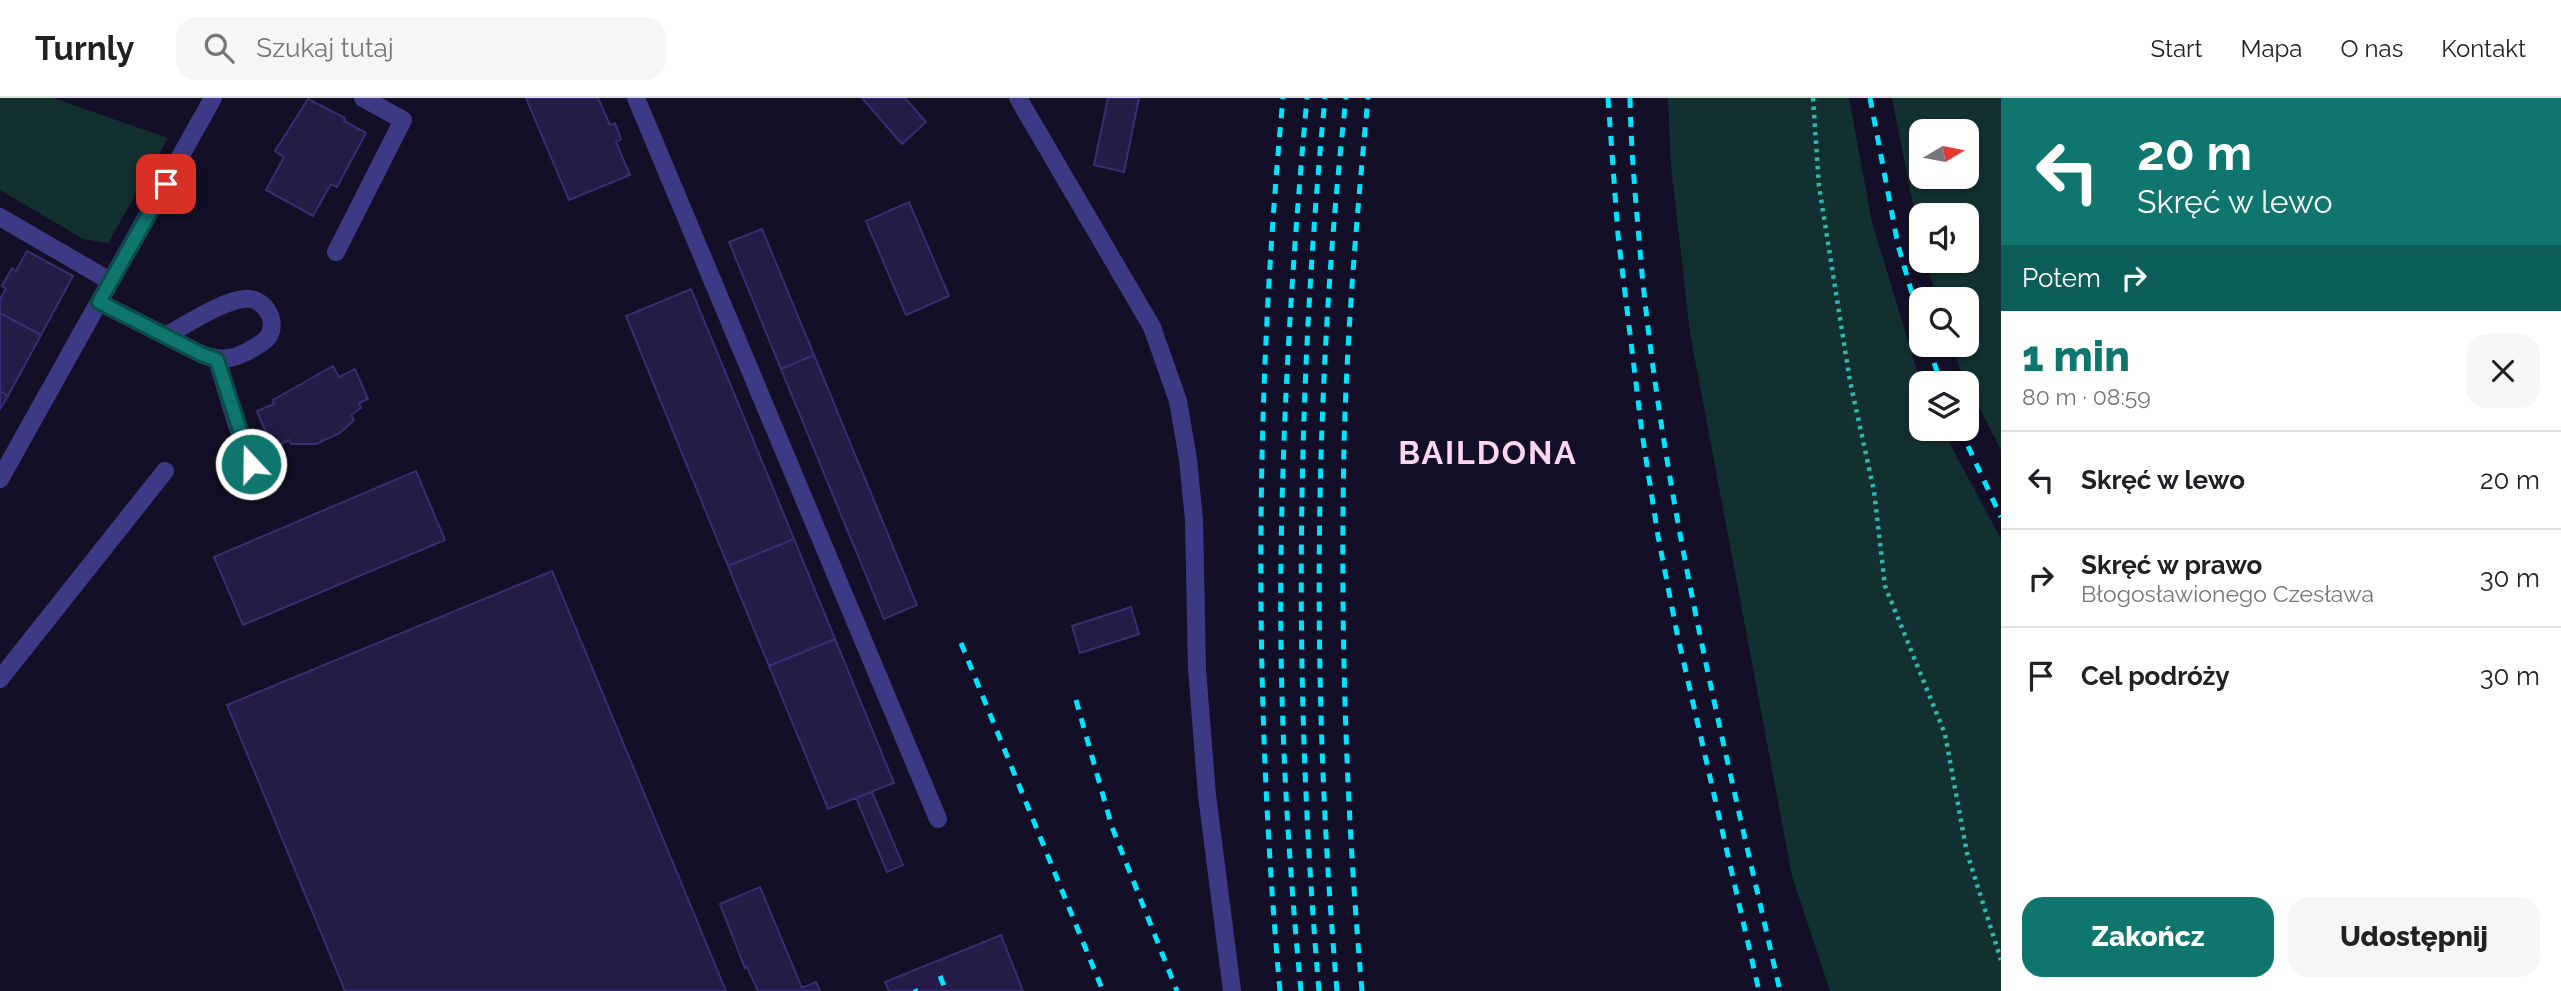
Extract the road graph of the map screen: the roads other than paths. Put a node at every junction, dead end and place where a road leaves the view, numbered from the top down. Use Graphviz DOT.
graph roads {
  1 [pos="213,98"];
  2 [pos="363,98"];
  3 [pos="636,98"];
  4 [pos="1018,98"];
  5 [pos="0,217"];
  6 [pos="336,252"];
  7 [pos="110,281"];
  8 [pos="99,302"];
  9 [pos="165,336"];
  10 [pos="217,360"];
  11 [pos="165,471"];
  12 [pos="257,477"];
  13 [pos="0,479"];
  14 [pos="0,680"];
  15 [pos="938,819"];
  16 [pos="1232,991"];
  1 -- 7 [label="street"];
  2 -- 6 [label="street"];
  3 -- 15 [label="street"];
  4 -- 16 [label="street"];
  5 -- 7 [label="street"];
  7 -- 8 [label="street"];
  8 -- 9 [label="street"];
  8 -- 13 [label="street"];
  9 -- 10 [label="street"];
  9 -- 10 [label="street"];
  10 -- 12 [label="street"];
  11 -- 14 [label="street"];
}
